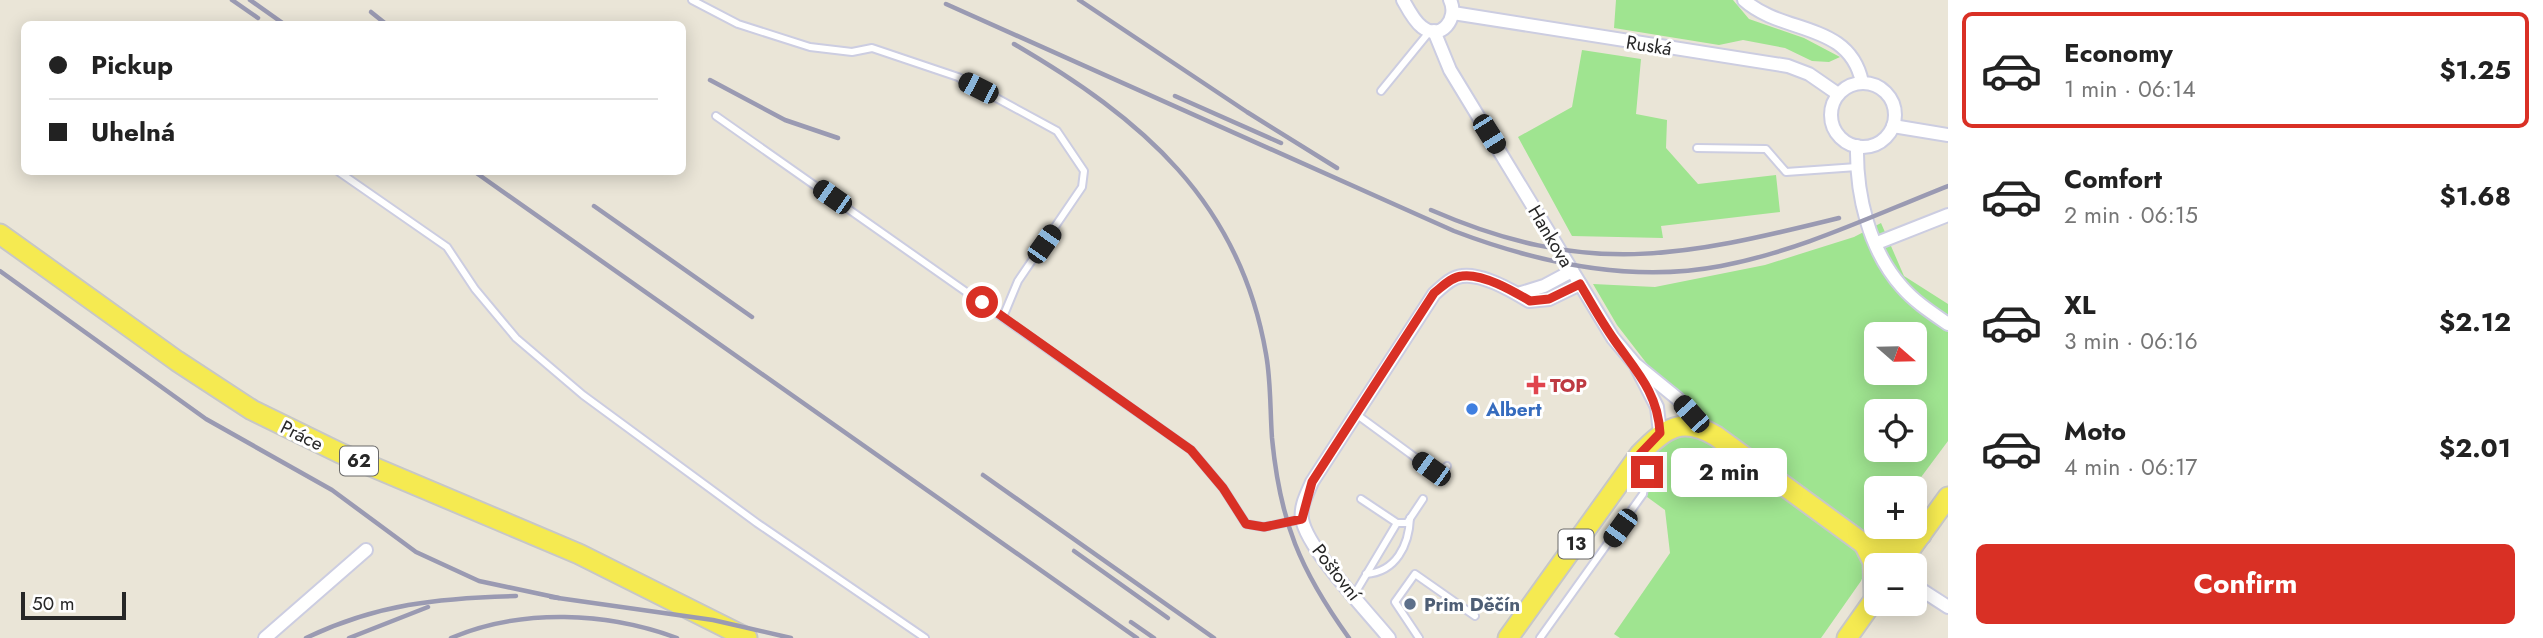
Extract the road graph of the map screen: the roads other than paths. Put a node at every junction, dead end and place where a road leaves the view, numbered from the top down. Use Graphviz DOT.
graph roads {
  1 [pos="692,0"];
  2 [pos="1403,0"];
  3 [pos="1450,0"];
  4 [pos="1744,0"];
  5 [pos="1453,13"];
  6 [pos="1432,31"];
  7 [pos="1862,82"];
  8 [pos="1381,91"];
  9 [pos="1838,94"];
  10 [pos="716,116"];
  11 [pos="1893,126"];
  12 [pos="1948,135"];
  13 [pos="1857,146"];
  14 [pos="1697,148"];
  15 [pos="1857,167"];
  16 [pos="343,175"];
  17 [pos="1948,215"];
  18 [pos="0,234"];
  19 [pos="1877,243"];
  20 [pos="1572,271"];
  21 [pos="1580,284"];
  22 [pos="1518,294"];
  23 [pos="1003,317"];
  24 [pos="1948,324"];
  25 [pos="1635,364"];
  26 [pos="1356,414"];
  27 [pos="1705,429"];
  28 [pos="1660,433"];
  29 [pos="1640,454"];
  30 [pos="1447,466"];
  31 [pos="1948,497"];
  32 [pos="1361,499"];
  33 [pos="1423,499"];
  34 [pos="1410,518"];
  35 [pos="1302,519"];
  36 [pos="1397,523"];
  37 [pos="1927,527"];
  38 [pos="1915,539"];
  39 [pos="1864,544"];
  40 [pos="366,550"];
  41 [pos="1868,553"];
  42 [pos="1366,574"];
  43 [pos="1927,593"];
  44 [pos="1354,595"];
  45 [pos="1948,607"];
  46 [pos="1864,614"];
  47 [pos="1475,616"];
  48 [pos="265,638"];
  49 [pos="747,638"];
  50 [pos="925,638"];
  51 [pos="1390,638"];
  52 [pos="1419,638"];
  53 [pos="1508,638"];
  54 [pos="1539,638"];
  55 [pos="1847,638"];
  1 -- 23 [label="lane"];
  2 -- 6 [label="street"];
  3 -- 5 [label="street"];
  4 -- 7 [label="street"];
  5 -- 6 [label="street"];
  5 -- 9 [label="street, Ruská"];
  6 -- 8 [label="lane"];
  6 -- 20 [label="street, Hankova"];
  7 -- 9 [label="street"];
  7 -- 11 [label="street"];
  9 -- 13 [label="street"];
  10 -- 23 [label="lane"];
  11 -- 12 [label="street"];
  11 -- 13 [label="street"];
  13 -- 15 [label="street"];
  14 -- 15 [label="lane"];
  15 -- 19 [label="street"];
  16 -- 50 [label="lane"];
  17 -- 19 [label="street"];
  18 -- 49 [label="main road, Práce / 62"];
  19 -- 24 [label="street"];
  20 -- 21 [label="street, Hankova"];
  20 -- 22 [label="street"];
  21 -- 22 [label="street"];
  21 -- 25 [label="street, Hankova"];
  22 -- 26 [label="street"];
  23 -- 35 [label="lane"];
  25 -- 27 [label="street, Hankova"];
  25 -- 28 [label="street"];
  26 -- 30 [label="lane"];
  26 -- 35 [label="street"];
  27 -- 28 [label="main road"];
  27 -- 39 [label="main road, Hankova"];
  28 -- 29 [label="main road, 13"];
  29 -- 53 [label="main road, 13"];
  29 -- 54 [label="lane"];
  31 -- 37 [label="main road"];
  32 -- 36 [label="lane"];
  33 -- 34 [label="lane"];
  34 -- 36 [label="lane"];
  34 -- 42 [label="lane"];
  35 -- 44 [label="street, Poštovní"];
  36 -- 42 [label="lane"];
  38 -- 39 [label="main road"];
  39 -- 41 [label="main road"];
  40 -- 48 [label="street"];
  42 -- 44 [label="lane"];
  43 -- 45 [label="street"];
  44 -- 51 [label="street, Poštovní"];
  46 -- 55 [label="main road"];
  47 -- 52 [label="lane"];
}
